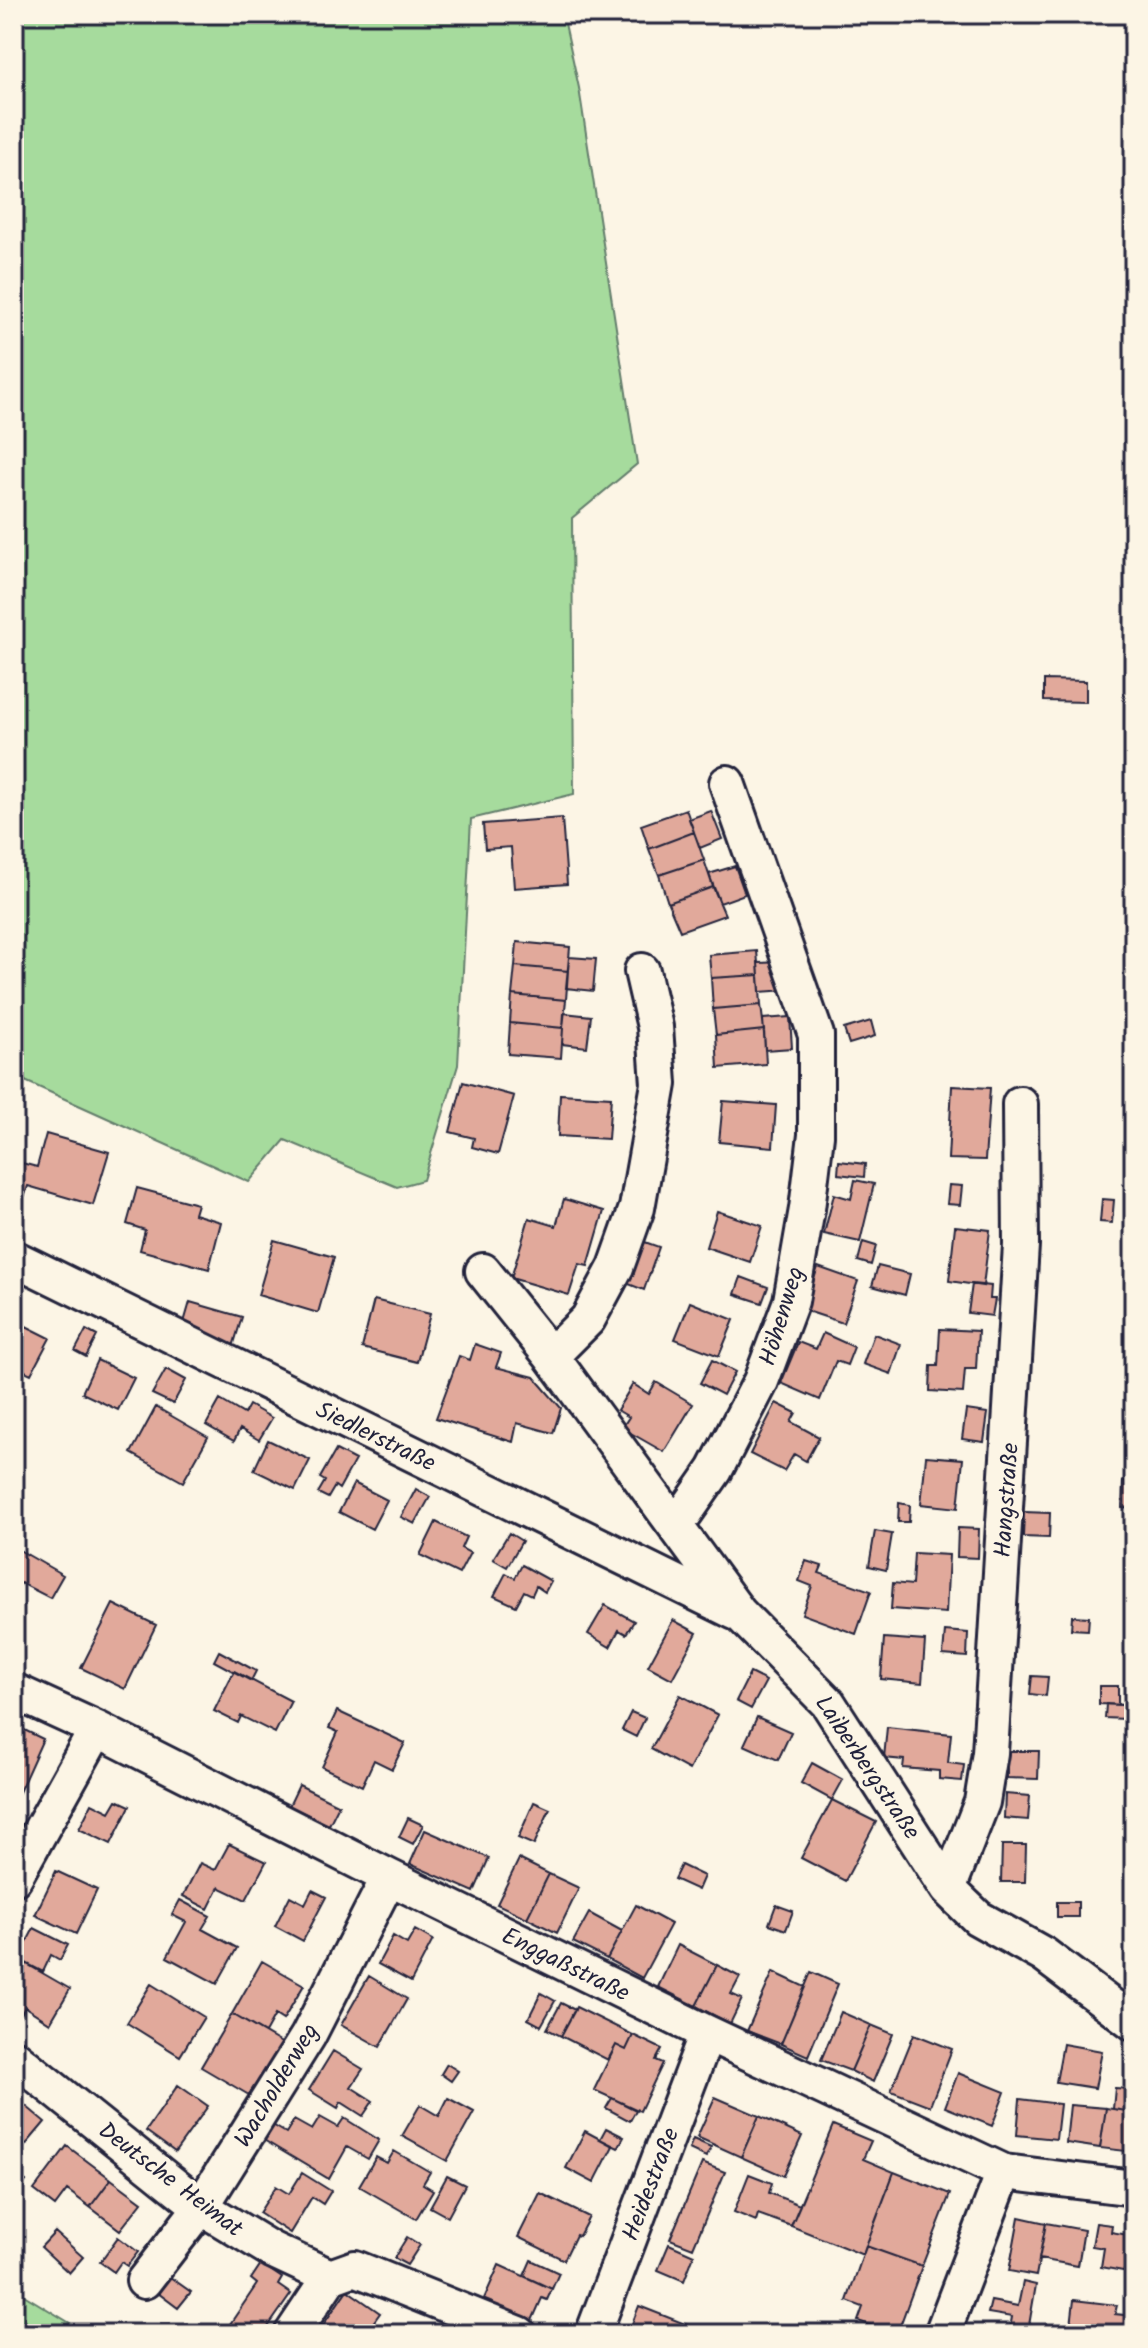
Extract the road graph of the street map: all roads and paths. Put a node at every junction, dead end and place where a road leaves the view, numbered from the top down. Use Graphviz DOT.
graph roads {
  1 [pos="727,783"];
  2 [pos="642,971"];
  3 [pos="1020,1104"];
  4 [pos="14,1258"];
  5 [pos="483,1271"];
  6 [pos="551,1356"];
  7 [pos="676,1526"];
  8 [pos="739,1613"];
  9 [pos="14,1691"];
  10 [pos="97,1729"];
  11 [pos="389,1877"];
  12 [pos="14,1878"];
  13 [pos="948,1889"];
  14 [pos="1134,2023"];
  15 [pos="707,2033"];
  16 [pos="14,2057"];
  17 [pos="1004,2172"];
  18 [pos="1134,2188"];
  19 [pos="201,2207"];
  20 [pos="330,2277"];
  21 [pos="144,2281"];
  22 [pos="292,2334"];
  23 [pos="519,2334"];
  24 [pos="593,2334"];
  25 [pos="942,2334"];
  1 -- 7 [label="street, Höhenweg"];
  2 -- 6 [label="street"];
  3 -- 13 [label="street, Hangstraße"];
  4 -- 8 [label="street, Siedlerstraße"];
  5 -- 6 [label="street, Laiberbergstraße"];
  6 -- 7 [label="street, Laiberbergstraße"];
  7 -- 8 [label="street, Laiberbergstraße"];
  8 -- 13 [label="street, Laiberbergstraße"];
  9 -- 10 [label="street, Enggaßstraße"];
  10 -- 11 [label="street, Enggaßstraße"];
  10 -- 12 [label="street"];
  11 -- 15 [label="street, Enggaßstraße"];
  11 -- 19 [label="street, Wacholderweg"];
  13 -- 14 [label="street, Laiberbergstraße"];
  15 -- 17 [label="street, Enggaßstraße"];
  15 -- 24 [label="street, Heidestraße"];
  16 -- 19 [label="street, Deutsche Heimat"];
  17 -- 18 [label="street, Enggaßstraße"];
  17 -- 25 [label="street"];
  19 -- 20 [label="street, Deutsche Heimat"];
  19 -- 21 [label="street, Wacholderweg"];
  20 -- 22 [label="street"];
  20 -- 23 [label="street"];
}
